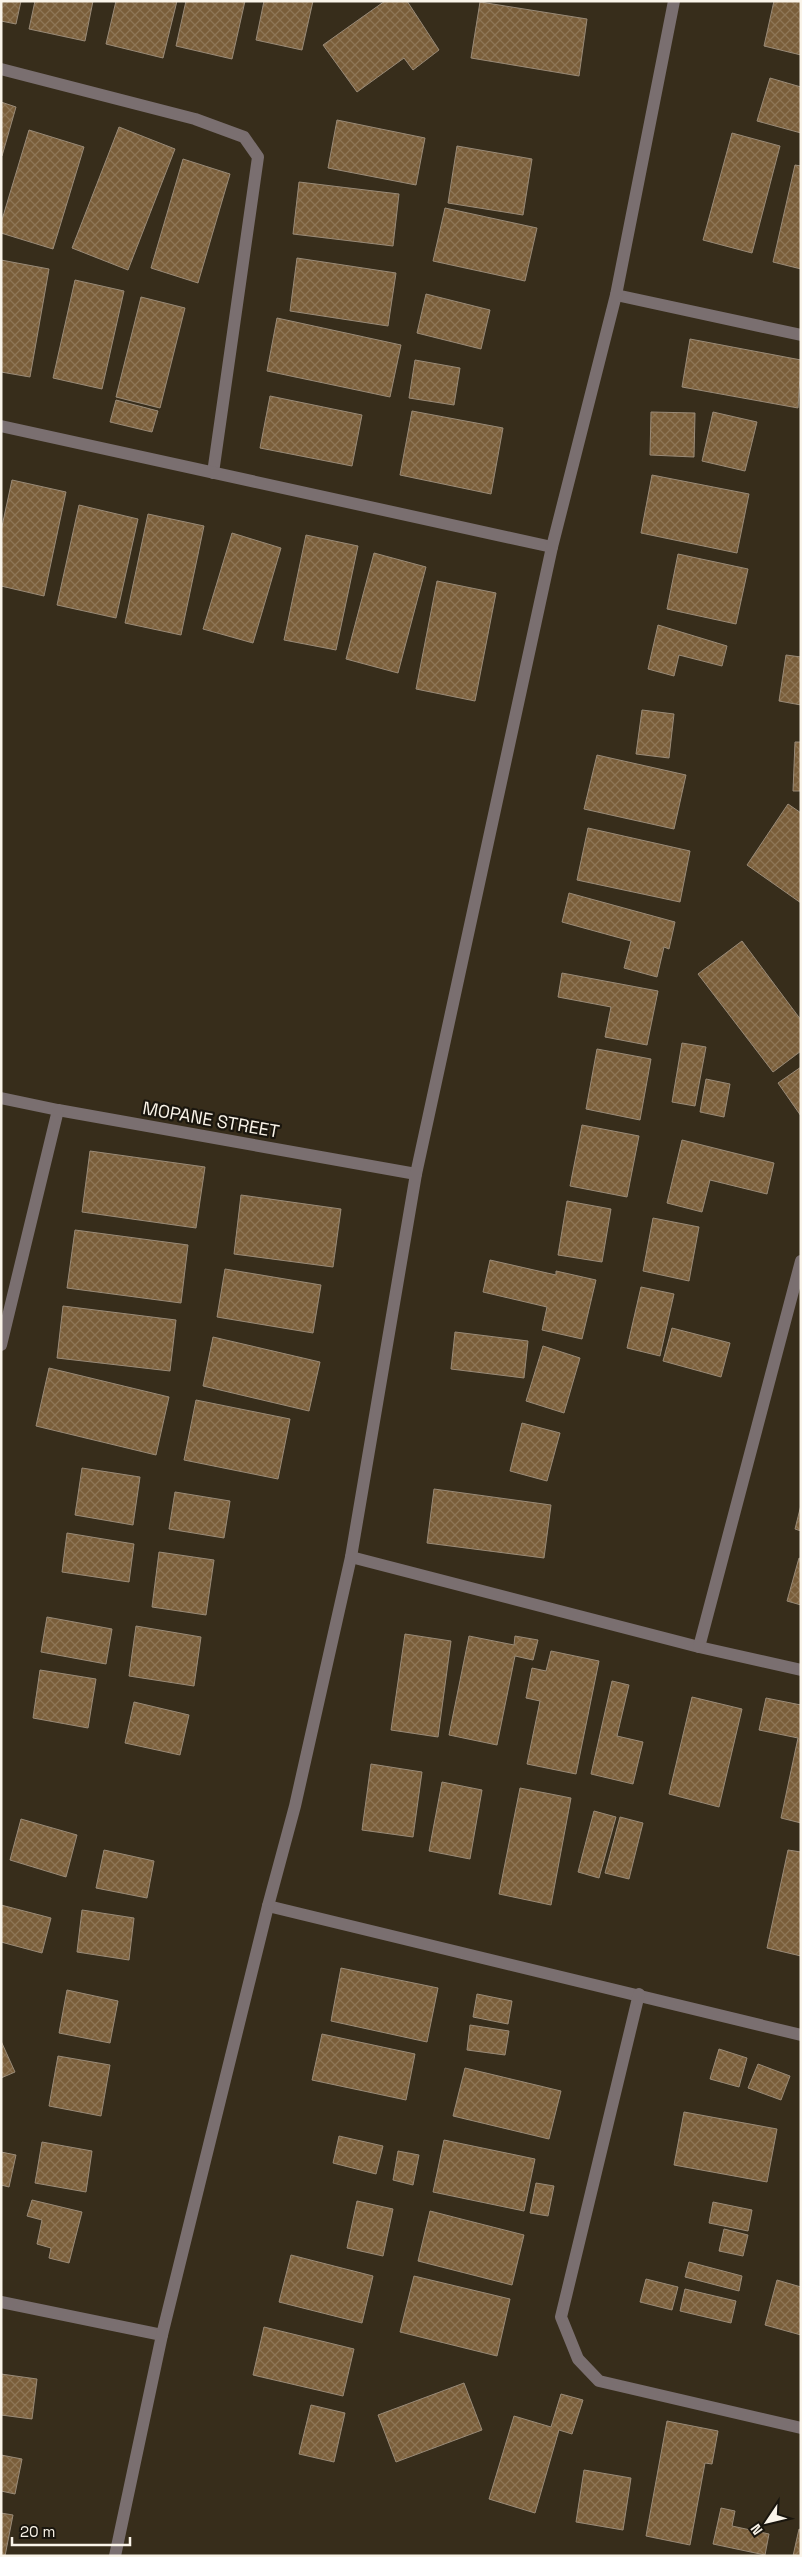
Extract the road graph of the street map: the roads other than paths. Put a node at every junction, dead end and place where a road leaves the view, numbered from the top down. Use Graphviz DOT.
graph roads {
  1 [pos="674,1"];
  2 [pos="1,69"];
  3 [pos="616,294"];
  4 [pos="801,334"];
  5 [pos="1,426"];
  6 [pos="213,473"];
  7 [pos="552,547"];
  8 [pos="1,1098"];
  9 [pos="58,1110"];
  10 [pos="416,1174"];
  11 [pos="801,1260"];
  12 [pos="1,1345"];
  13 [pos="352,1557"];
  14 [pos="699,1647"];
  15 [pos="801,1670"];
  16 [pos="268,1906"];
  17 [pos="639,1994"];
  18 [pos="801,2035"];
  19 [pos="1,2302"];
  20 [pos="162,2334"];
  21 [pos="801,2428"];
  22 [pos="115,2556"];
  1 -- 3 [label="street"];
  2 -- 6 [label="street"];
  3 -- 4 [label="street"];
  3 -- 7 [label="street"];
  5 -- 6 [label="street"];
  6 -- 7 [label="street"];
  7 -- 10 [label="street"];
  8 -- 9 [label="street, MOPANE STREET"];
  9 -- 10 [label="street, MOPANE STREET"];
  9 -- 12 [label="street"];
  10 -- 13 [label="street"];
  11 -- 14 [label="street"];
  13 -- 14 [label="street"];
  13 -- 16 [label="street"];
  14 -- 15 [label="street"];
  16 -- 17 [label="street"];
  16 -- 20 [label="street"];
  17 -- 18 [label="street"];
  17 -- 21 [label="street"];
  19 -- 20 [label="street"];
  20 -- 22 [label="street"];
}
